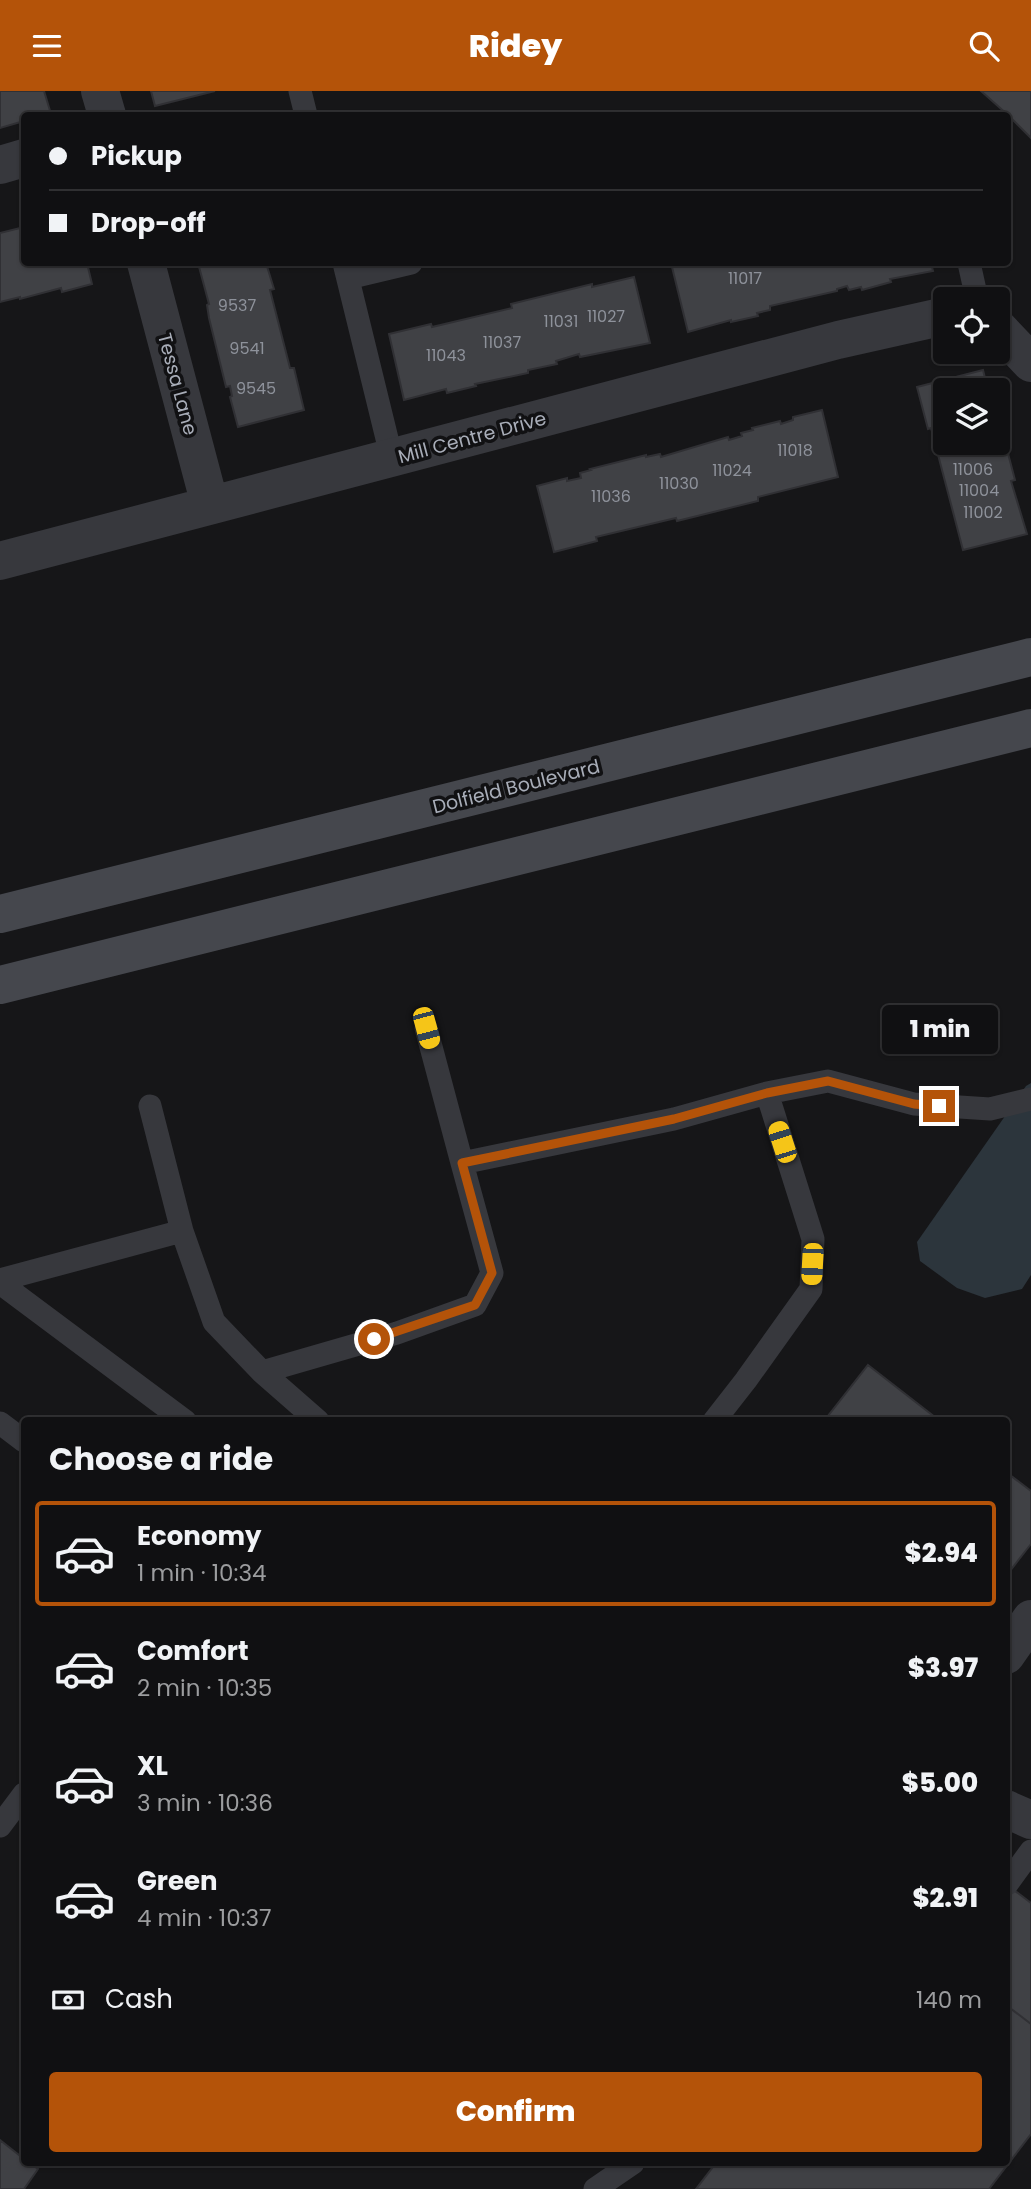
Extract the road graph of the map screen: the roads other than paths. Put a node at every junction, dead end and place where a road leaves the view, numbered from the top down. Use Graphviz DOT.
graph roads {
  1 [pos="100,91"];
  2 [pos="300,91"];
  3 [pos="106,112"];
  4 [pos="305,112"];
  5 [pos="21,159"];
  6 [pos="0,165"];
  7 [pos="147,266"];
  8 [pos="383,266"];
  9 [pos="970,266"];
  10 [pos="346,270"];
  11 [pos="974,287"];
  12 [pos="933,319"];
  13 [pos="1010,341"];
  14 [pos="1031,363"];
  15 [pos="392,459"];
  16 [pos="210,505"];
  17 [pos="0,561"];
  18 [pos="1031,657"];
  19 [pos="1031,728"];
  20 [pos="0,914"];
  21 [pos="0,985"];
  22 [pos="426,1028"];
  23 [pos="767,1093"];
  24 [pos="1031,1099"];
  25 [pos="150,1106"];
  26 [pos="462,1163"];
  27 [pos="182,1231"];
  28 [pos="0,1282"];
  29 [pos="262,1372"];
  30 [pos="179,1417"];
  31 [pos="313,1417"];
  32 [pos="717,1417"];
  33 [pos="0,1423"];
  34 [pos="21,1439"];
  35 [pos="1031,1619"];
  36 [pos="1010,1649"];
  37 [pos="21,1798"];
  38 [pos="1010,1811"];
  39 [pos="1031,1820"];
  40 [pos="0,1826"];
  41 [pos="1031,1851"];
  42 [pos="1010,1880"];
  43 [pos="629,2166"];
  44 [pos="595,2189"];
  1 -- 3 [label="street"];
  2 -- 4 [label="lane"];
  5 -- 6 [label="street"];
  7 -- 16 [label="street, Tessa Lane"];
  8 -- 10 [label="lane"];
  9 -- 11 [label="lane"];
  10 -- 15 [label="lane"];
  12 -- 15 [label="street, Mill Centre Drive"];
  13 -- 14 [label="street"];
  15 -- 16 [label="street, Mill Centre Drive"];
  16 -- 17 [label="street, Mill Centre Drive"];
  18 -- 20 [label="main road, Dolfield Boulevard"];
  19 -- 21 [label="main road"];
  22 -- 26 [label="lane"];
  23 -- 24 [label="lane"];
  23 -- 26 [label="lane"];
  23 -- 32 [label="lane"];
  25 -- 27 [label="lane"];
  26 -- 29 [label="lane"];
  27 -- 28 [label="lane"];
  27 -- 29 [label="lane"];
  28 -- 30 [label="lane"];
  29 -- 31 [label="lane"];
  33 -- 34 [label="lane"];
  35 -- 36 [label="street"];
  37 -- 40 [label="lane"];
  38 -- 39 [label="street"];
  41 -- 42 [label="lane"];
  43 -- 44 [label="lane"];
}
